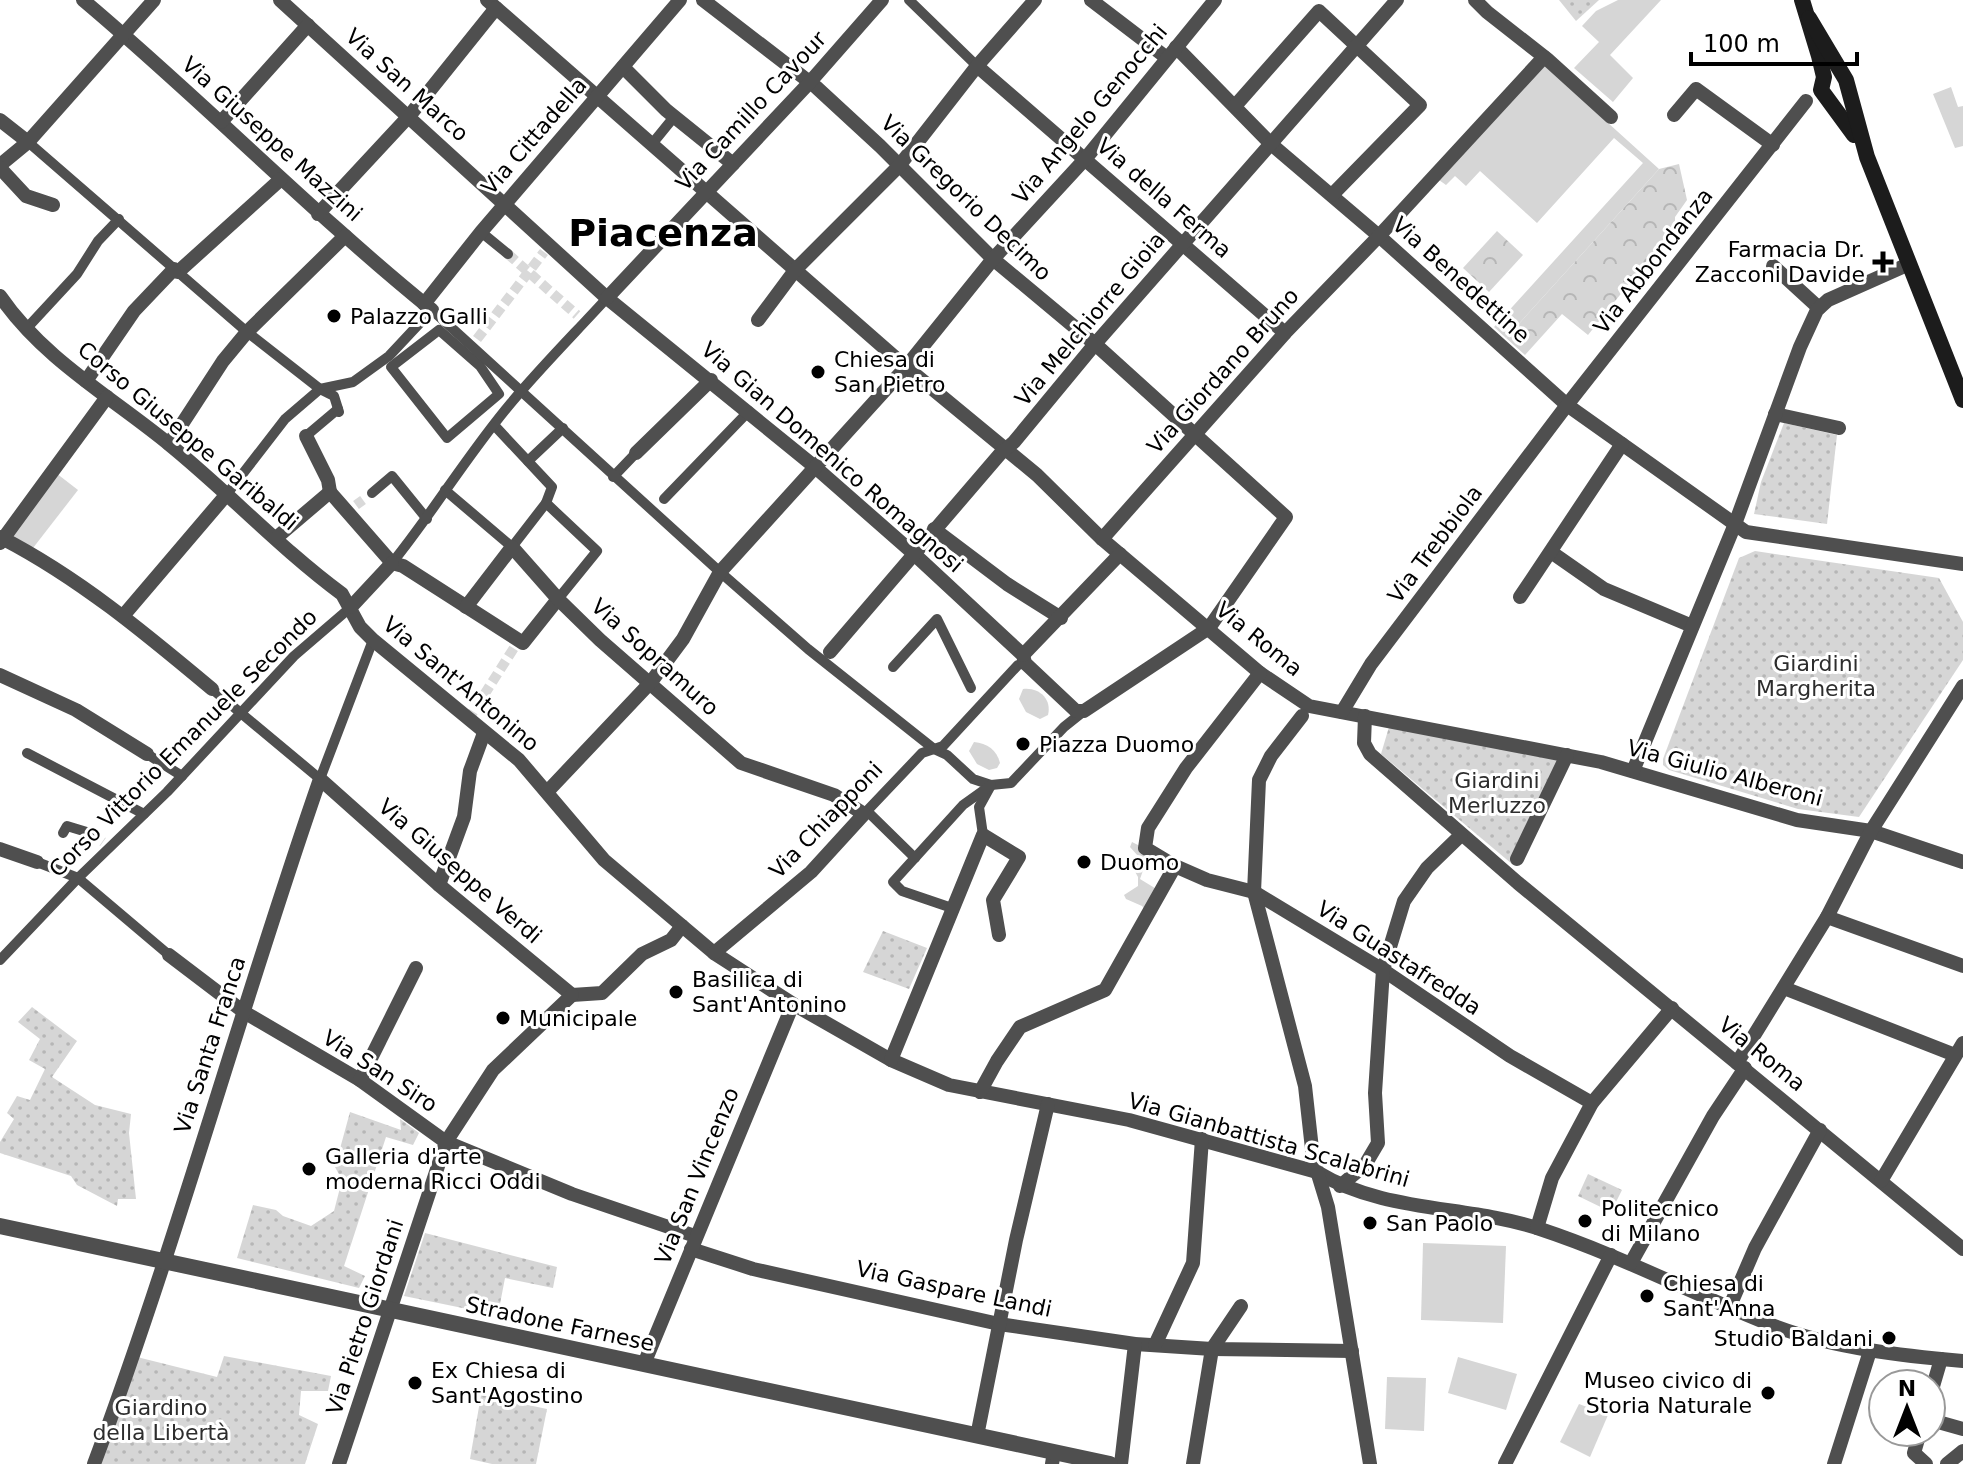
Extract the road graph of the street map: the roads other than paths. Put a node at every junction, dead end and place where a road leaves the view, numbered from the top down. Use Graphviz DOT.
graph roads {
  1 [pos="83,0"];
  2 [pos="154,0"];
  3 [pos="280,0"];
  4 [pos="680,0"];
  5 [pos="703,0"];
  6 [pos="882,0"];
  7 [pos="909,0"];
  8 [pos="1035,0"];
  9 [pos="1091,0"];
  10 [pos="1215,0"];
  11 [pos="1397,0"];
  12 [pos="1475,0"];
  13 [pos="1802,0"];
  14 [pos="492,4"];
  15 [pos="1809,18"];
  16 [pos="308,25"];
  17 [pos="125,35"];
  18 [pos="1356,46"];
  19 [pos="1172,53"];
  20 [pos="1544,57"];
  21 [pos="977,66"];
  22 [pos="623,67"];
  23 [pos="1845,80"];
  24 [pos="810,82"];
  25 [pos="1825,88"];
  26 [pos="597,97"];
  27 [pos="1235,106"];
  28 [pos="410,115"];
  29 [pos="1674,115"];
  30 [pos="674,117"];
  31 [pos="1611,117"];
  32 [pos="0,120"];
  33 [pos="221,122"];
  34 [pos="28,142"];
  35 [pos="652,144"];
  36 [pos="1271,144"];
  37 [pos="1773,145"];
  38 [pos="1867,157"];
  39 [pos="1086,158"];
  40 [pos="733,164"];
  41 [pos="899,166"];
  42 [pos="0,167"];
  43 [pos="281,179"];
  44 [pos="707,192"];
  45 [pos="1332,195"];
  46 [pos="505,204"];
  47 [pos="53,205"];
  48 [pos="318,214"];
  49 [pos="119,219"];
  50 [pos="481,232"];
  51 [pos="345,236"];
  52 [pos="1379,236"];
  53 [pos="1182,244"];
  54 [pos="546,248"];
  55 [pos="508,254"];
  56 [pos="993,259"];
  57 [pos="1909,264"];
  58 [pos="1773,266"];
  59 [pos="796,269"];
  60 [pos="176,270"];
  61 [pos="607,298"];
  62 [pos="3,307"];
  63 [pos="428,307"];
  64 [pos="1819,308"];
  65 [pos="758,320"];
  66 [pos="27,328"];
  67 [pos="247,332"];
  68 [pos="1285,333"];
  69 [pos="1095,344"];
  70 [pos="391,367"];
  71 [pos="906,367"];
  72 [pos="711,380"];
  73 [pos="86,381"];
  74 [pos="320,389"];
  75 [pos="521,393"];
  76 [pos="107,397"];
  77 [pos="1963,400"];
  78 [pos="1567,405"];
  79 [pos="749,411"];
  80 [pos="1775,414"];
  81 [pos="494,425"];
  82 [pos="563,428"];
  83 [pos="1839,428"];
  84 [pos="1195,433"];
  85 [pos="306,436"];
  86 [pos="169,444"];
  87 [pos="1622,444"];
  88 [pos="1005,449"];
  89 [pos="636,453"];
  90 [pos="528,461"];
  91 [pos="815,467"];
  92 [pos="613,477"];
  93 [pos="445,490"];
  94 [pos="330,492"];
  95 [pos="227,494"];
  96 [pos="362,501"];
  97 [pos="546,503"];
  98 [pos="658,505"];
  99 [pos="427,519"];
  100 [pos="1735,524"];
  101 [pos="934,529"];
  102 [pos="276,538"];
  103 [pos="1102,539"];
  104 [pos="1,540"];
  105 [pos="512,547"];
  106 [pos="1551,552"];
  107 [pos="913,553"];
  108 [pos="1120,554"];
  109 [pos="392,563"];
  110 [pos="1963,564"];
  111 [pos="720,572"];
  112 [pos="1520,597"];
  113 [pos="558,599"];
  114 [pos="351,607"];
  115 [pos="466,607"];
  116 [pos="123,616"];
  117 [pos="1061,618"];
  118 [pos="1692,626"];
  119 [pos="1209,628"];
  120 [pos="373,640"];
  121 [pos="826,656"];
  122 [pos="1024,659"];
  123 [pos="893,667"];
  124 [pos="1260,673"];
  125 [pos="0,675"];
  126 [pos="651,682"];
  127 [pos="1963,686"];
  128 [pos="212,689"];
  129 [pos="977,696"];
  130 [pos="240,711"];
  131 [pos="1084,711"];
  132 [pos="1342,712"];
  133 [pos="1302,716"];
  134 [pos="1365,716"];
  135 [pos="484,733"];
  136 [pos="934,749"];
  137 [pos="27,753"];
  138 [pos="147,754"];
  139 [pos="1567,755"];
  140 [pos="1633,771"];
  141 [pos="182,776"];
  142 [pos="320,779"];
  143 [pos="991,785"];
  144 [pos="547,792"];
  145 [pos="866,812"];
  146 [pos="144,814"];
  147 [pos="1871,831"];
  148 [pos="63,833"];
  149 [pos="90,833"];
  150 [pos="983,835"];
  151 [pos="1461,835"];
  152 [pos="0,849"];
  153 [pos="915,858"];
  154 [pos="1517,859"];
  155 [pos="37,862"];
  156 [pos="1963,862"];
  157 [pos="1175,866"];
  158 [pos="78,878"];
  159 [pos="439,885"];
  160 [pos="1254,892"];
  161 [pos="952,908"];
  162 [pos="1827,917"];
  163 [pos="682,926"];
  164 [pos="999,935"];
  165 [pos="714,953"];
  166 [pos="169,955"];
  167 [pos="0,960"];
  168 [pos="1963,966"];
  169 [pos="416,968"];
  170 [pos="1383,970"];
  171 [pos="1784,988"];
  172 [pos="572,995"];
  173 [pos="793,1004"];
  174 [pos="1672,1008"];
  175 [pos="244,1012"];
  176 [pos="1959,1049"];
  177 [pos="891,1060"];
  178 [pos="1741,1065"];
  179 [pos="360,1080"];
  180 [pos="980,1092"];
  181 [pos="1592,1103"];
  182 [pos="1048,1104"];
  183 [pos="1820,1130"];
  184 [pos="1202,1139"];
  185 [pos="446,1142"];
  186 [pos="1317,1172"];
  187 [pos="1881,1181"];
  188 [pos="1340,1186"];
  189 [pos="0,1226"];
  190 [pos="1537,1228"];
  191 [pos="693,1242"];
  192 [pos="1963,1249"];
  193 [pos="1611,1255"];
  194 [pos="164,1262"];
  195 [pos="1631,1263"];
  196 [pos="1241,1306"];
  197 [pos="1730,1306"];
  198 [pos="390,1310"];
  199 [pos="999,1324"];
  200 [pos="1135,1344"];
  201 [pos="1155,1345"];
  202 [pos="1212,1349"];
  203 [pos="1352,1351"];
  204 [pos="1870,1351"];
  205 [pos="1941,1359"];
  206 [pos="1963,1361"];
  207 [pos="644,1364"];
  208 [pos="1938,1368"];
  209 [pos="977,1436"];
  210 [pos="1915,1448"];
  211 [pos="1963,1451"];
  212 [pos="1053,1458"];
  213 [pos="94,1464"];
  214 [pos="339,1464"];
  215 [pos="1110,1464"];
  216 [pos="1121,1464"];
  217 [pos="1193,1464"];
  218 [pos="1370,1464"];
  219 [pos="1505,1464"];
  220 [pos="1834,1464"];
  221 [pos="1926,1464"];
  222 [pos="1947,1464"];
  1 -- 17 [label="street, Via Giuseppe Mazzini"];
  2 -- 17 [label="street"];
  3 -- 16 [label="street, Via San Marco"];
  4 -- 22 [label="street, Via Cittadella"];
  5 -- 24 [label="street, Via Gregorio Decimo"];
  6 -- 24 [label="street, Via Camillo Cavour"];
  7 -- 21 [label="street"];
  8 -- 21 [label="street"];
  9 -- 19 [label="street, Via Benedettine"];
  10 -- 19 [label="street, Via Angelo Genocchi"];
  11 -- 18 [label="street, Via Melchiorre Gioia"];
  12 -- 20 [label="street"];
  13 -- 15 [label="main road"];
  14 -- 26 [label="street, Via Roma"];
  14 -- 28 [label="street"];
  15 -- 23 [label="main road"];
  15 -- 25 [label="main road"];
  16 -- 28 [label="street, Via San Marco"];
  16 -- 33 [label="street"];
  17 -- 33 [label="street, Via Giuseppe Mazzini"];
  17 -- 34 [label="street"];
  18 -- 27 [label="street"];
  18 -- 36 [label="street, Via Melchiorre Gioia"];
  18 -- 45 [label="street"];
  19 -- 27 [label="street, Via Benedettine"];
  19 -- 39 [label="street, Via Angelo Genocchi"];
  20 -- 31 [label="street"];
  20 -- 52 [label="street, Via Giordano Bruno"];
  21 -- 39 [label="street, Via della Ferma"];
  21 -- 41 [label="street"];
  22 -- 26 [label="street, Via Cittadella"];
  22 -- 30 [label="street"];
  23 -- 25 [label="main road"];
  23 -- 25 [label="main road"];
  23 -- 38 [label="main road"];
  24 -- 40 [label="street, Via Camillo Cavour"];
  24 -- 41 [label="street, Via Gregorio Decimo"];
  25 -- 37 [label="street, Via Abbondanza"];
  25 -- 38 [label="main road"];
  26 -- 35 [label="street, Via Roma"];
  26 -- 46 [label="street, Via Cittadella"];
  27 -- 36 [label="street, Via Benedettine"];
  28 -- 46 [label="street, Via San Marco"];
  28 -- 48 [label="street"];
  29 -- 37 [label="street"];
  30 -- 35 [label="street"];
  30 -- 40 [label="street"];
  32 -- 34 [label="street"];
  33 -- 43 [label="street, Via Giuseppe Mazzini"];
  34 -- 42 [label="street"];
  34 -- 49 [label="street"];
  35 -- 44 [label="street, Via Roma"];
  36 -- 45 [label="street, Via Benedettine"];
  36 -- 53 [label="street, Via Melchiorre Gioia"];
  37 -- 78 [label="street, Via Abbondanza"];
  38 -- 57 [label="main road"];
  39 -- 53 [label="street, Via della Ferma"];
  39 -- 56 [label="street, Via Angelo Genocchi"];
  40 -- 44 [label="street, Via Camillo Cavour"];
  41 -- 56 [label="street, Via Gregorio Decimo"];
  41 -- 59 [label="street"];
  42 -- 47 [label="street"];
  43 -- 48 [label="street, Via Giuseppe Mazzini"];
  43 -- 60 [label="street"];
  44 -- 59 [label="street, Via Roma"];
  44 -- 61 [label="street, Via Camillo Cavour"];
  45 -- 52 [label="street, Via Benedettine"];
  46 -- 50 [label="street, Via Cittadella"];
  46 -- 54 [label="street, Via San Marco"];
  48 -- 51 [label="street, Via Giuseppe Mazzini"];
  49 -- 60 [label="street"];
  49 -- 66 [label="street"];
  50 -- 55 [label="street"];
  50 -- 63 [label="street, Via Cittadella"];
  51 -- 63 [label="street, Via Giuseppe Mazzini"];
  51 -- 67 [label="street"];
  52 -- 68 [label="street, Via Giordano Bruno"];
  52 -- 78 [label="street, Via Benedettine"];
  53 -- 68 [label="street, Via della Ferma"];
  53 -- 69 [label="street, Via Melchiorre Gioia"];
  54 -- 61 [label="street, Via Gian Domenico Romagnosi"];
  56 -- 69 [label="street, Via Gregorio Decimo"];
  56 -- 71 [label="street, Via Angelo Genocchi"];
  57 -- 64 [label="street"];
  57 -- 77 [label="main road"];
  58 -- 64 [label="street"];
  59 -- 65 [label="street"];
  59 -- 71 [label="street, Via Roma"];
  60 -- 67 [label="street"];
  60 -- 73 [label="street"];
  61 -- 72 [label="street, Via Gian Domenico Romagnosi"];
  61 -- 75 [label="street, Via Camillo Cavour"];
  62 -- 66 [label="street, Corso Giuseppe Garibaldi"];
  63 -- 74 [label="street"];
  63 -- 75 [label="street"];
  64 -- 80 [label="street"];
  66 -- 73 [label="street, Corso Giuseppe Garibaldi"];
  67 -- 74 [label="street"];
  67 -- 86 [label="street"];
  68 -- 84 [label="street, Via Giordano Bruno"];
  69 -- 84 [label="street, Via Gregorio Decimo"];
  69 -- 88 [label="street, Via Melchiorre Gioia"];
  70 -- 70 [label="street"];
  71 -- 88 [label="street, Via Roma"];
  71 -- 91 [label="street, Via Angelo Genocchi"];
  72 -- 79 [label="street, Via Gian Domenico Romagnosi"];
  72 -- 89 [label="street"];
  73 -- 76 [label="street, Corso Giuseppe Garibaldi"];
  74 -- 85 [label="street"];
  74 -- 95 [label="street"];
  75 -- 81 [label="street, Via Camillo Cavour"];
  75 -- 82 [label="street"];
  76 -- 86 [label="street, Corso Giuseppe Garibaldi"];
  76 -- 104 [label="street"];
  78 -- 87 [label="street, Via Benedettine"];
  78 -- 132 [label="street, Via Trebbiola"];
  79 -- 91 [label="street, Via Gian Domenico Romagnosi"];
  79 -- 98 [label="street"];
  80 -- 83 [label="street"];
  80 -- 100 [label="street"];
  81 -- 90 [label="street"];
  81 -- 93 [label="street, Corso Vittorio Emanuele Secondo"];
  82 -- 90 [label="street"];
  82 -- 92 [label="street"];
  84 -- 103 [label="street, Via Giordano Bruno"];
  84 -- 119 [label="street, Via Gregorio Decimo"];
  85 -- 94 [label="street"];
  86 -- 95 [label="street, Corso Giuseppe Garibaldi"];
  87 -- 100 [label="street, Via Benedettine"];
  87 -- 106 [label="street"];
  88 -- 101 [label="street, Via Melchiorre Gioia"];
  88 -- 103 [label="street, Via Roma"];
  89 -- 92 [label="street"];
  90 -- 97 [label="street"];
  91 -- 107 [label="street, Via Gian Domenico Romagnosi"];
  91 -- 111 [label="street, Via Angelo Genocchi"];
  92 -- 98 [label="street"];
  93 -- 99 [label="street, Corso Vittorio Emanuele Secondo"];
  93 -- 105 [label="street, Via Sopramuro"];
  94 -- 96 [label="street"];
  94 -- 102 [label="street"];
  95 -- 102 [label="street, Corso Giuseppe Garibaldi"];
  95 -- 116 [label="street"];
  96 -- 99 [label="street"];
  96 -- 109 [label="street"];
  97 -- 105 [label="street"];
  97 -- 113 [label="street"];
  98 -- 111 [label="street"];
  99 -- 109 [label="street, Corso Vittorio Emanuele Secondo"];
  100 -- 110 [label="street, Via Benedettine"];
  100 -- 118 [label="street"];
  101 -- 107 [label="street, Via Melchiorre Gioia"];
  101 -- 117 [label="street"];
  102 -- 114 [label="street, Corso Giuseppe Garibaldi"];
  103 -- 108 [label="street, Via Roma"];
  104 -- 116 [label="street"];
  105 -- 113 [label="street, Via Sopramuro"];
  105 -- 115 [label="street"];
  106 -- 112 [label="street"];
  106 -- 118 [label="street"];
  107 -- 121 [label="street, Via Melchiorre Gioia"];
  107 -- 122 [label="street, Via Gian Domenico Romagnosi"];
  108 -- 117 [label="street"];
  108 -- 119 [label="street, Via Roma"];
  109 -- 114 [label="street, Corso Vittorio Emanuele Secondo"];
  109 -- 115 [label="street"];
  111 -- 121 [label="street"];
  111 -- 126 [label="street, Via Angelo Genocchi"];
  113 -- 115 [label="street"];
  113 -- 126 [label="street, Via Sopramuro"];
  114 -- 120 [label="street, Via Sant'Antonino"];
  114 -- 130 [label="street, Corso Vittorio Emanuele Secondo"];
  116 -- 128 [label="street"];
  117 -- 122 [label="street"];
  118 -- 140 [label="street"];
  119 -- 124 [label="street, Via Roma"];
  119 -- 131 [label="street"];
  120 -- 135 [label="street, Via Sant'Antonino"];
  120 -- 142 [label="street, Via Santa Franca"];
  121 -- 136 [label="street"];
  122 -- 129 [label="street"];
  122 -- 131 [label="street"];
  123 -- 129 [label="street"];
  124 -- 132 [label="street, Via Roma"];
  124 -- 157 [label="street, Via Guastafredda"];
  125 -- 138 [label="street"];
  126 -- 144 [label="street, Via Angelo Genocchi"];
  126 -- 145 [label="street, Via Sopramuro"];
  127 -- 147 [label="street"];
  128 -- 130 [label="street"];
  129 -- 136 [label="street"];
  130 -- 141 [label="street, Corso Vittorio Emanuele Secondo"];
  130 -- 142 [label="street"];
  131 -- 143 [label="street"];
  132 -- 134 [label="street, Via Roma"];
  133 -- 160 [label="street"];
  134 -- 139 [label="street, Via Giulio Alberoni"];
  134 -- 151 [label="street, Via Roma"];
  135 -- 144 [label="street, Via Sant'Antonino"];
  135 -- 159 [label="street"];
  136 -- 143 [label="street"];
  136 -- 145 [label="street, Via Chiapponi"];
  137 -- 146 [label="street"];
  138 -- 141 [label="street"];
  139 -- 140 [label="street, Via Giulio Alberoni"];
  139 -- 154 [label="street"];
  140 -- 147 [label="street, Via Giulio Alberoni"];
  141 -- 146 [label="street, Corso Vittorio Emanuele Secondo"];
  142 -- 159 [label="street, Via Giuseppe Verdi"];
  142 -- 175 [label="street, Via Santa Franca"];
  143 -- 150 [label="street"];
  143 -- 153 [label="street"];
  144 -- 163 [label="street, Via Sant'Antonino"];
  145 -- 153 [label="street"];
  145 -- 165 [label="street, Via Chiapponi"];
  146 -- 158 [label="street, Corso Vittorio Emanuele Secondo"];
  147 -- 156 [label="street, Via Giulio Alberoni"];
  147 -- 162 [label="street"];
  148 -- 149 [label="street"];
  150 -- 161 [label="street"];
  150 -- 164 [label="street"];
  151 -- 170 [label="street"];
  151 -- 174 [label="street, Via Roma"];
  152 -- 155 [label="street"];
  153 -- 161 [label="street"];
  155 -- 158 [label="street, Via San Siro"];
  157 -- 160 [label="street, Via Guastafredda"];
  157 -- 180 [label="street"];
  158 -- 166 [label="street, Via San Siro"];
  158 -- 167 [label="street, Corso Vittorio Emanuele Secondo"];
  159 -- 172 [label="street, Via Giuseppe Verdi"];
  160 -- 170 [label="street, Via Guastafredda"];
  160 -- 186 [label="street"];
  161 -- 177 [label="street"];
  162 -- 168 [label="street"];
  162 -- 171 [label="street"];
  163 -- 165 [label="street, Via Gianbattista Scalabrini"];
  163 -- 172 [label="street"];
  165 -- 173 [label="street, Via Gianbattista Scalabrini"];
  166 -- 175 [label="street, Via San Siro"];
  169 -- 179 [label="street"];
  170 -- 181 [label="street, Via Guastafredda"];
  170 -- 188 [label="street"];
  171 -- 176 [label="street"];
  171 -- 178 [label="street"];
  172 -- 185 [label="street, Via Pietro Giordani"];
  173 -- 177 [label="street, Via Gianbattista Scalabrini"];
  173 -- 191 [label="street, Via San Vincenzo"];
  174 -- 178 [label="street, Via Roma"];
  174 -- 181 [label="street"];
  175 -- 179 [label="street, Via San Siro"];
  175 -- 194 [label="street, Via Santa Franca"];
  176 -- 187 [label="street"];
  177 -- 180 [label="street, Via Gianbattista Scalabrini"];
  178 -- 183 [label="street, Via Roma"];
  178 -- 195 [label="street"];
  179 -- 185 [label="street, Via San Siro"];
  180 -- 182 [label="street, Via Gianbattista Scalabrini"];
  181 -- 190 [label="street"];
  182 -- 184 [label="street, Via Gianbattista Scalabrini"];
  182 -- 199 [label="street"];
  183 -- 187 [label="street, Via Roma"];
  183 -- 197 [label="street"];
  184 -- 186 [label="street, Via Gianbattista Scalabrini"];
  184 -- 201 [label="street"];
  185 -- 191 [label="street, Via San Siro"];
  185 -- 198 [label="street, Via Pietro Giordani"];
  186 -- 188 [label="street, Via Gianbattista Scalabrini"];
  186 -- 203 [label="street"];
  187 -- 192 [label="street, Via Roma"];
  188 -- 190 [label="street, Via Gianbattista Scalabrini"];
  189 -- 194 [label="street, Stradone Farnese"];
  190 -- 193 [label="street, Via Gianbattista Scalabrini"];
  191 -- 199 [label="street, Via Gaspare Landi"];
  191 -- 207 [label="street, Via San Vincenzo"];
  193 -- 195 [label="street, Via Gianbattista Scalabrini"];
  193 -- 219 [label="street"];
  194 -- 198 [label="street, Stradone Farnese"];
  194 -- 213 [label="street, Via Santa Franca"];
  195 -- 197 [label="street, Via Gianbattista Scalabrini"];
  196 -- 202 [label="street"];
  197 -- 204 [label="street, Via Gianbattista Scalabrini"];
  198 -- 207 [label="street, Stradone Farnese"];
  198 -- 214 [label="street, Via Pietro Giordani"];
  199 -- 200 [label="street, Via Gaspare Landi"];
  199 -- 209 [label="street"];
  200 -- 201 [label="street, Via Gaspare Landi"];
  200 -- 216 [label="street"];
  201 -- 202 [label="street, Via Gaspare Landi"];
  202 -- 203 [label="street, Via Gaspare Landi"];
  202 -- 217 [label="street"];
  203 -- 218 [label="street"];
  204 -- 205 [label="street, Via Gianbattista Scalabrini"];
  204 -- 220 [label="street"];
  205 -- 206 [label="street, Via Gianbattista Scalabrini"];
  205 -- 208 [label="street"];
  207 -- 209 [label="street, Stradone Farnese"];
  209 -- 212 [label="street, Stradone Farnese"];
  210 -- 221 [label="street"];
  211 -- 222 [label="street"];
  212 -- 215 [label="street, Stradone Farnese"];
}
